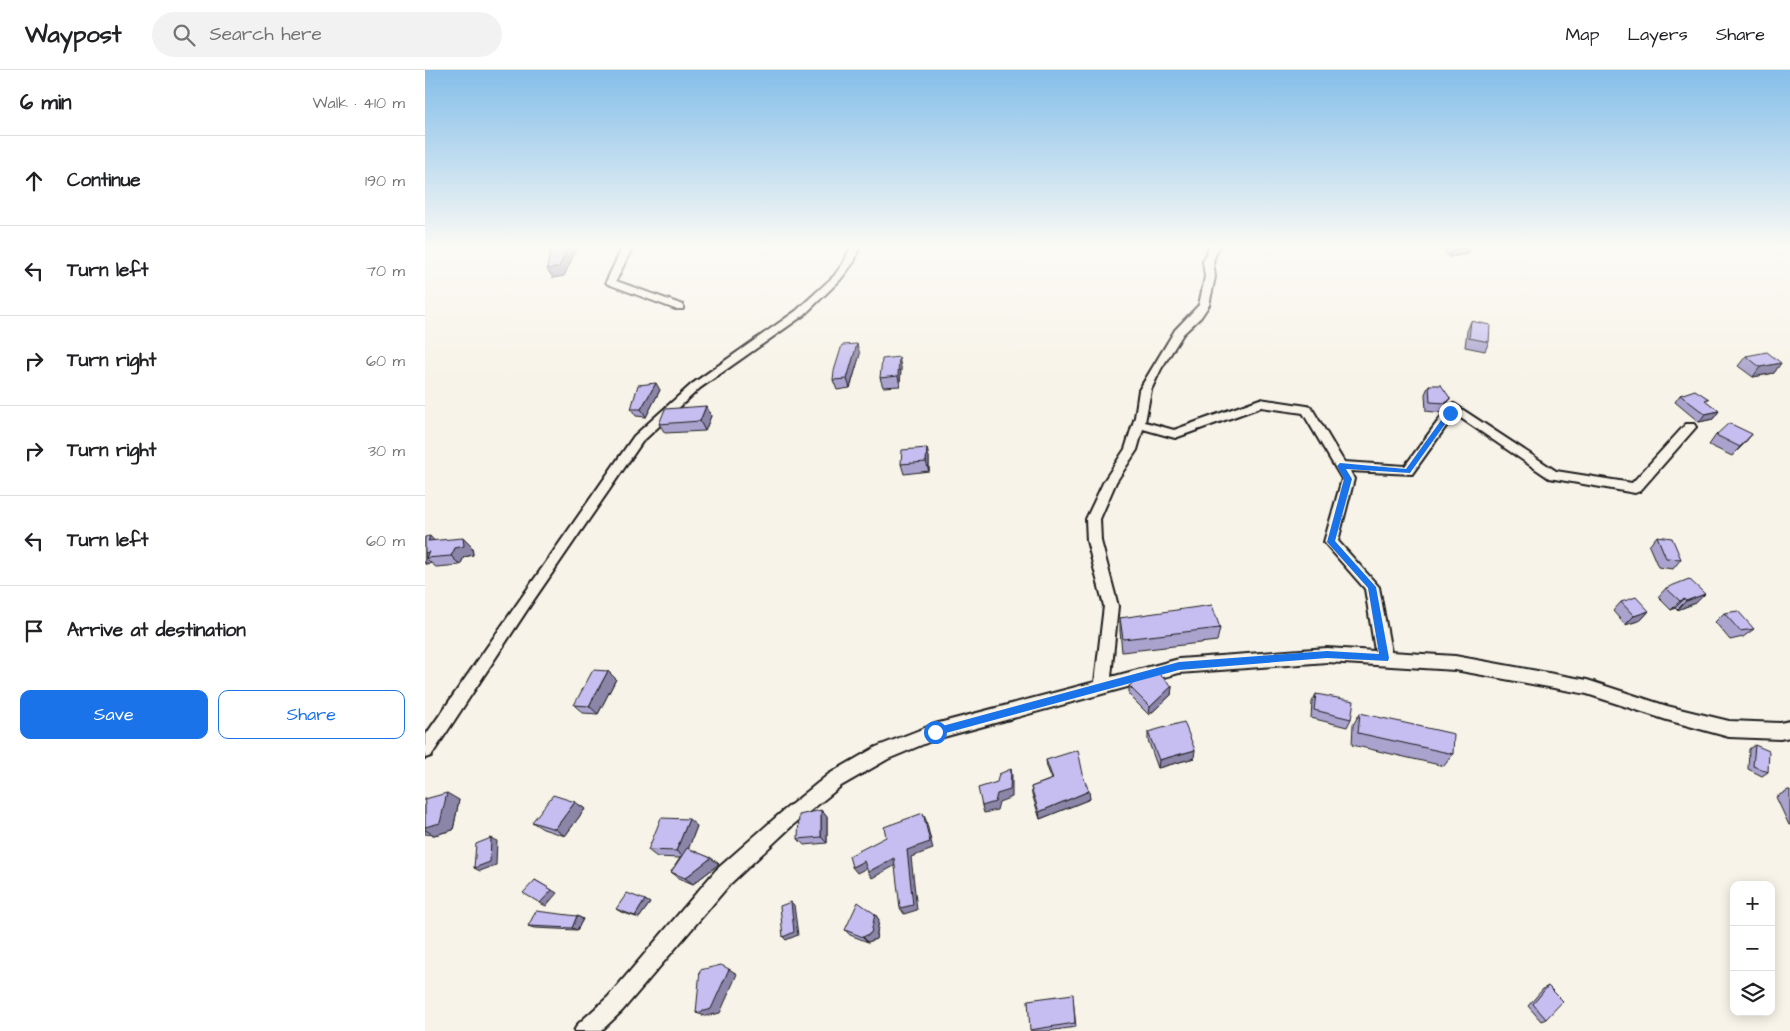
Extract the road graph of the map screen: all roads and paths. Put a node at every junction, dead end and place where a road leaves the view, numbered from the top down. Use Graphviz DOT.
graph roads {
  1 [pos="634,291"];
  2 [pos="823,291"];
  3 [pos="1207,291"];
  4 [pos="679,308"];
  5 [pos="1139,424"];
  6 [pos="1679,439"];
  7 [pos="1340,466"];
  8 [pos="1384,658"];
  9 [pos="1102,686"];
  10 [pos="1790,729"];
  11 [pos="425,750"];
  12 [pos="585,1031"];
  1 -- 4 [label="street"];
  2 -- 11 [label="street"];
  3 -- 5 [label="street"];
  5 -- 7 [label="street"];
  5 -- 9 [label="street"];
  6 -- 7 [label="street"];
  7 -- 8 [label="street"];
  8 -- 9 [label="street"];
  8 -- 10 [label="street"];
  9 -- 12 [label="street"];
}
